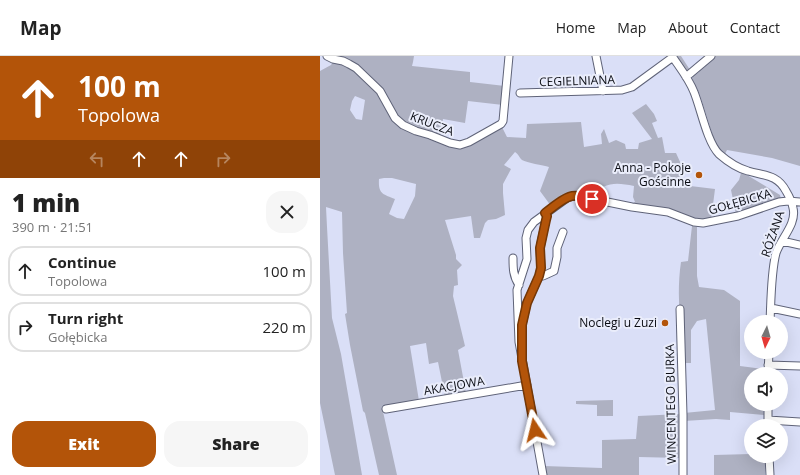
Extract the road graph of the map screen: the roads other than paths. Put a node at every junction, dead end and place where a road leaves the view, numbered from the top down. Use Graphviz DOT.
graph roads {
  1 [pos="327,56"];
  2 [pos="509,56"];
  3 [pos="596,56"];
  4 [pos="711,56"];
  5 [pos="673,57"];
  6 [pos="686,77"];
  7 [pos="603,91"];
  8 [pos="520,93"];
  9 [pos="791,201"];
  10 [pos="800,202"];
  11 [pos="545,213"];
  12 [pos="563,232"];
  13 [pos="782,241"];
  14 [pos="800,245"];
  15 [pos="513,258"];
  16 [pos="539,276"];
  17 [pos="519,285"];
  18 [pos="771,308"];
  19 [pos="680,310"];
  20 [pos="800,314"];
  21 [pos="770,315"];
  22 [pos="768,359"];
  23 [pos="522,361"];
  24 [pos="768,364"];
  25 [pos="800,366"];
  26 [pos="527,385"];
  27 [pos="386,409"];
  28 [pos="788,422"];
  29 [pos="800,422"];
  30 [pos="769,463"];
  31 [pos="543,475"];
  32 [pos="683,475"];
  33 [pos="770,475"];
  1 -- 2 [label="street, KRUCZA"];
  3 -- 7 [label="street"];
  4 -- 6 [label="street"];
  5 -- 6 [label="street"];
  5 -- 7 [label="street, CEGIELNIANA"];
  6 -- 9 [label="street"];
  7 -- 8 [label="street, CEGIELNIANA"];
  9 -- 10 [label="street, GOŁĘBICKA"];
  9 -- 11 [label="street, GOŁĘBICKA"];
  9 -- 13 [label="street, RÓŻANA"];
  11 -- 16 [label="street"];
  11 -- 17 [label="street, GOŁĘBICKA"];
  12 -- 16 [label="street"];
  13 -- 14 [label="street"];
  13 -- 18 [label="street, RÓŻANA"];
  15 -- 17 [label="street"];
  16 -- 23 [label="street"];
  17 -- 23 [label="street, GOŁĘBICKA"];
  18 -- 20 [label="street"];
  18 -- 21 [label="street, RÓŻANA"];
  19 -- 32 [label="street, WINCENTEGO BURKA"];
  22 -- 24 [label="street"];
  23 -- 26 [label="street, GOŁĘBICKA"];
  24 -- 25 [label="street"];
  26 -- 27 [label="street, AKACJOWA"];
  26 -- 31 [label="street, GOŁĘBICKA"];
  28 -- 29 [label="street"];
  30 -- 33 [label="street"];
}
